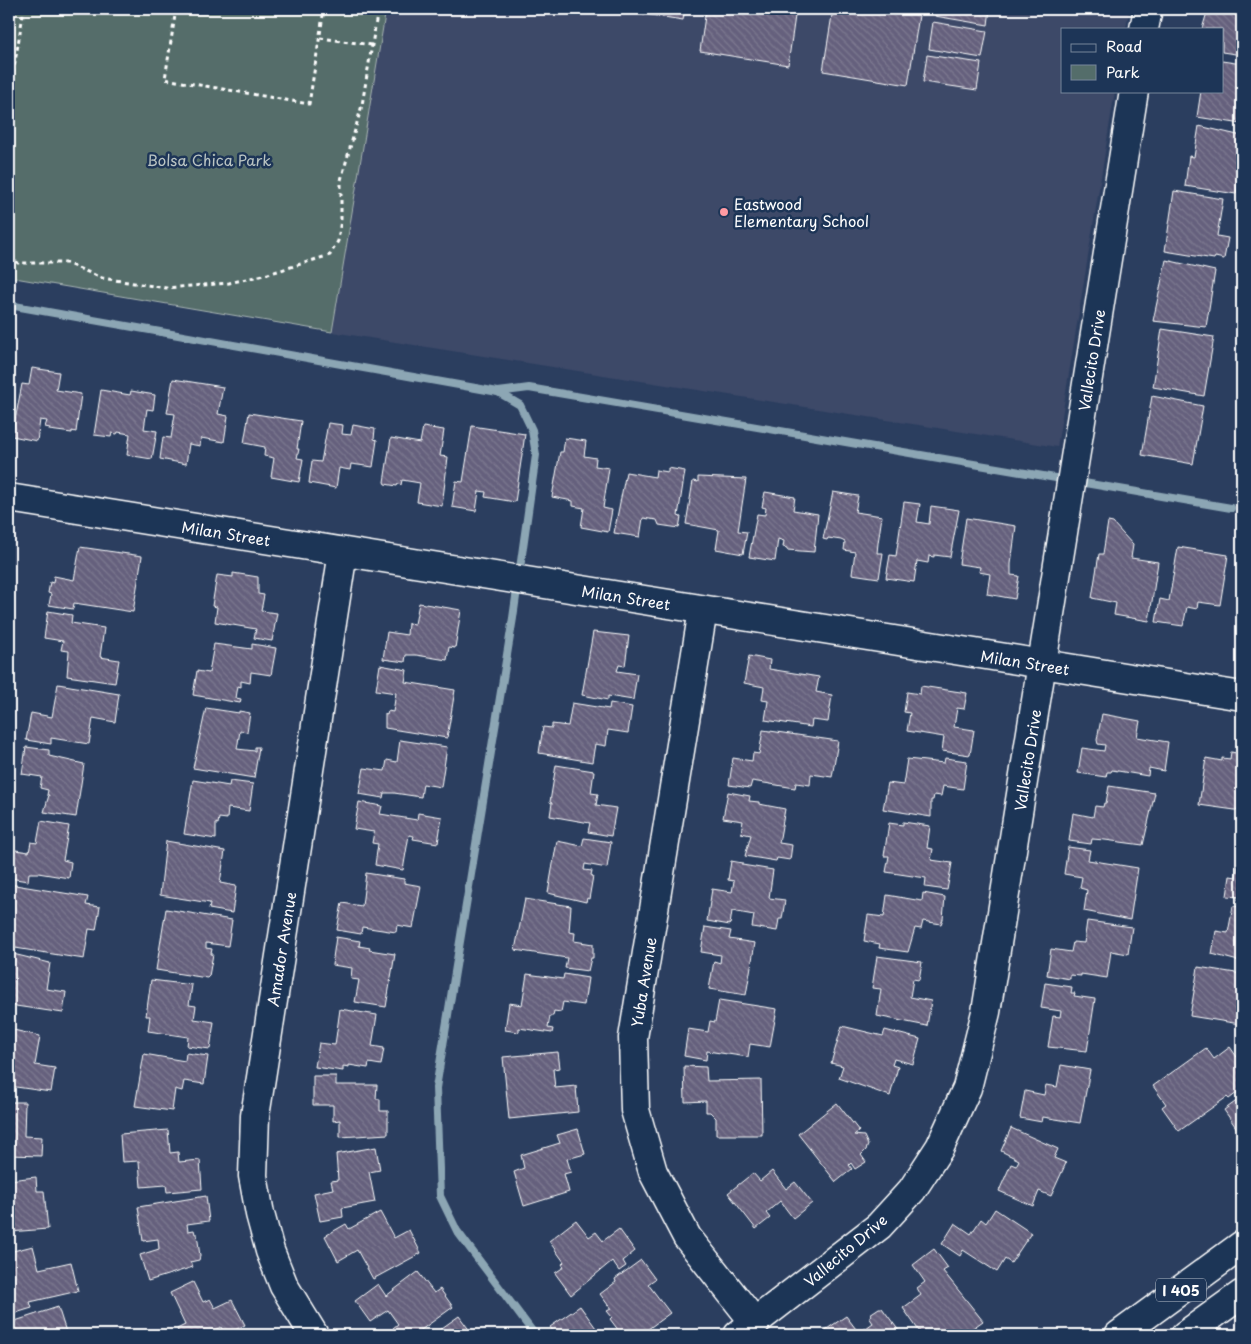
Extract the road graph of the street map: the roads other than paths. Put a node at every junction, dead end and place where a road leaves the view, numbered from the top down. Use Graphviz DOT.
graph roads {
  1 [pos="1148,9"];
  2 [pos="1144,28"];
  3 [pos="1134,92"];
  4 [pos="9,502"];
  5 [pos="343,552"];
  6 [pos="703,610"];
  7 [pos="1042,664"];
  8 [pos="1242,696"];
  9 [pos="1242,1245"];
  10 [pos="1242,1294"];
  11 [pos="747,1329"];
  12 [pos="314,1335"];
  13 [pos="1119,1335"];
  14 [pos="1185,1335"];
  1 -- 2 [label="main road"];
  3 -- 7 [label="main road, Vallecito Drive"];
  4 -- 5 [label="main road, Milan Street"];
  5 -- 6 [label="main road, Milan Street"];
  5 -- 12 [label="main road, Amador Avenue"];
  6 -- 7 [label="main road, Milan Street"];
  6 -- 11 [label="main road, Yuba Avenue"];
  7 -- 8 [label="main road, Milan Street"];
  7 -- 11 [label="main road, Vallecito Drive"];
  9 -- 13 [label="main road, I 405"];
  10 -- 14 [label="main road"];
}
